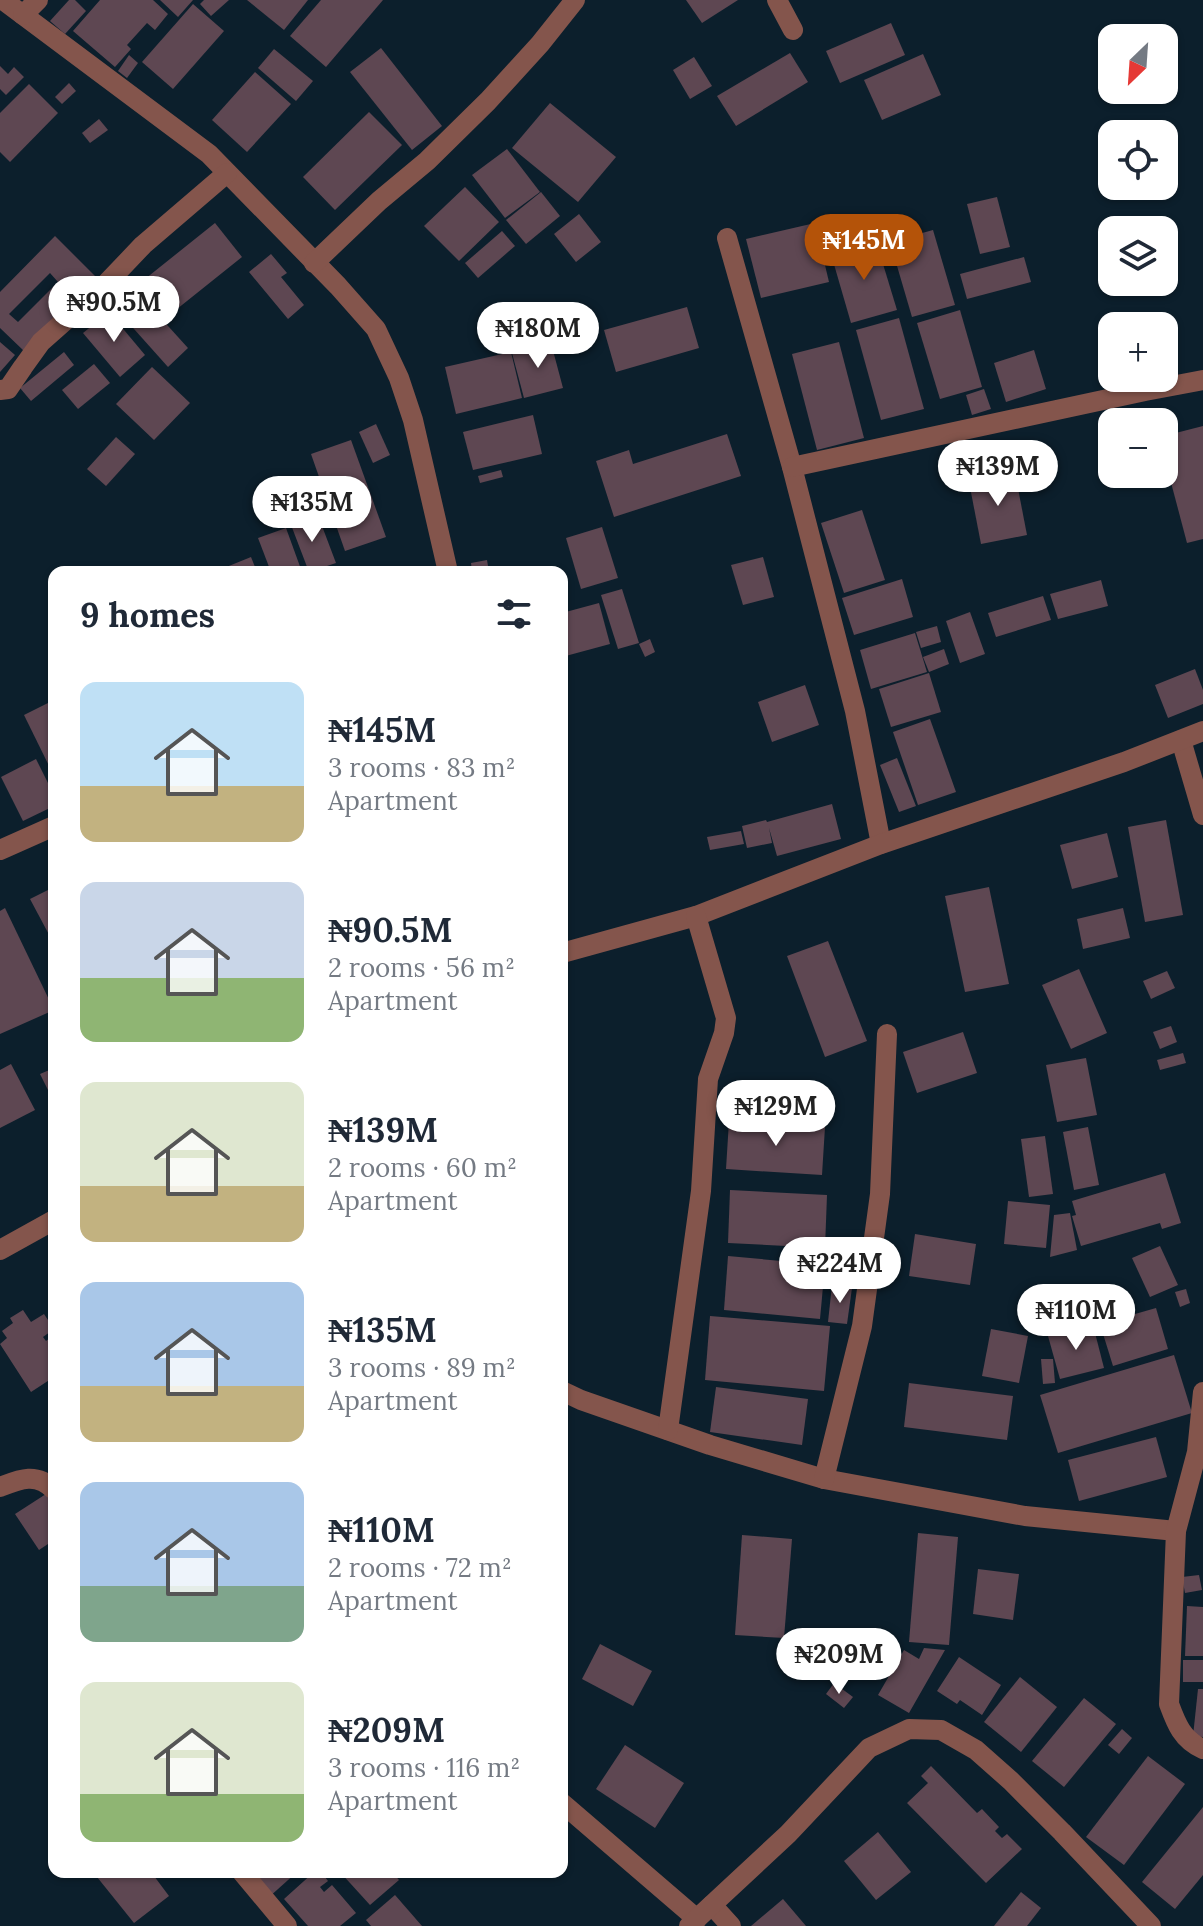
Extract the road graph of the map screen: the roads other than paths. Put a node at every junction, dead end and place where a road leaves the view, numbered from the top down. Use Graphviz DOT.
graph roads {
  1 [pos="3,0"];
  2 [pos="38,0"];
  3 [pos="575,0"];
  4 [pos="777,0"];
  5 [pos="23,15"];
  6 [pos="793,30"];
  7 [pos="227,173"];
  8 [pos="727,238"];
  9 [pos="314,263"];
  10 [pos="1203,380"];
  11 [pos="0,390"];
  12 [pos="792,467"];
  13 [pos="447,566"];
  14 [pos="1203,731"];
  15 [pos="1181,740"];
  16 [pos="1203,815"];
  17 [pos="48,829"];
  18 [pos="881,844"];
  19 [pos="0,850"];
  20 [pos="696,916"];
  21 [pos="568,946"];
  22 [pos="887,1034"];
  23 [pos="48,1223"];
  24 [pos="0,1250"];
  25 [pos="1203,1392"];
  26 [pos="568,1394"];
  27 [pos="668,1430"];
  28 [pos="824,1479"];
  29 [pos="48,1483"];
  30 [pos="0,1487"];
  31 [pos="1176,1531"];
  32 [pos="1203,1749"];
  33 [pos="568,1808"];
  34 [pos="247,1878"];
  35 [pos="700,1917"];
  36 [pos="287,1926"];
  37 [pos="731,1926"];
  38 [pos="1151,1926"];
  1 -- 5 [label="street"];
  2 -- 5 [label="street"];
  3 -- 9 [label="street"];
  4 -- 6 [label="street"];
  5 -- 7 [label="street"];
  7 -- 9 [label="street"];
  7 -- 11 [label="street"];
  8 -- 12 [label="street"];
  9 -- 13 [label="street"];
  10 -- 12 [label="street"];
  12 -- 18 [label="street"];
  14 -- 15 [label="street"];
  15 -- 16 [label="street"];
  15 -- 18 [label="street"];
  17 -- 19 [label="street"];
  18 -- 20 [label="street"];
  20 -- 21 [label="street"];
  20 -- 27 [label="street"];
  22 -- 28 [label="street"];
  23 -- 24 [label="street"];
  25 -- 31 [label="street"];
  26 -- 27 [label="street"];
  27 -- 28 [label="street"];
  28 -- 31 [label="street"];
  29 -- 30 [label="street"];
  31 -- 32 [label="street"];
  33 -- 35 [label="street"];
  34 -- 36 [label="street"];
  35 -- 37 [label="street"];
  35 -- 38 [label="street"];
}
